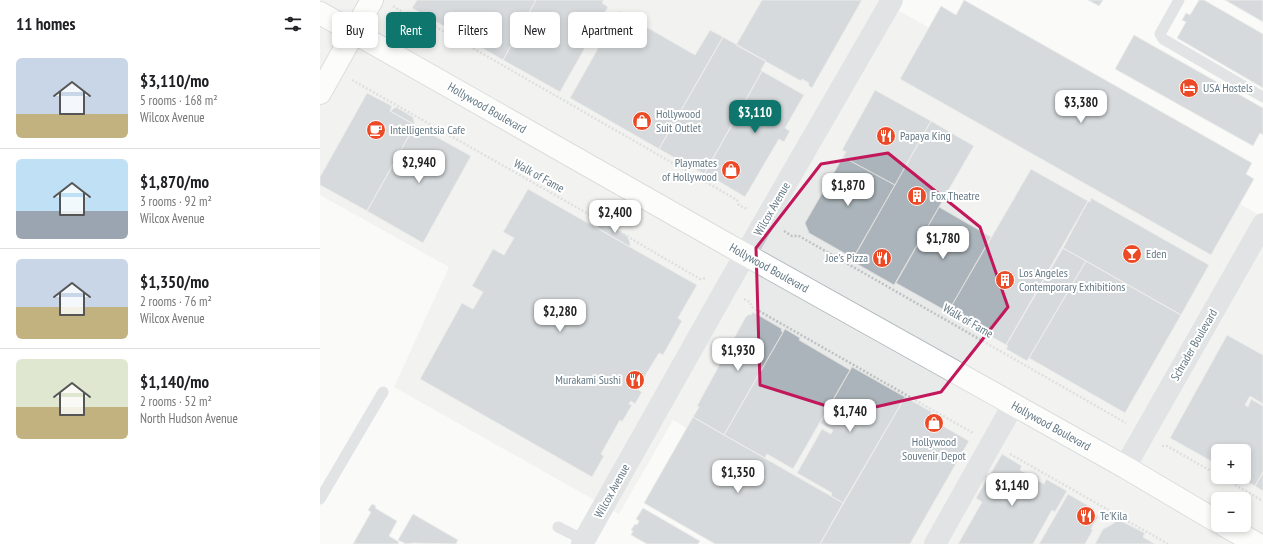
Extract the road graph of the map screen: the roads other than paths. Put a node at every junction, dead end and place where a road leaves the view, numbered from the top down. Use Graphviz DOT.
graph roads {
  1 [pos="372,0"];
  2 [pos="892,0"];
  3 [pos="1179,0"];
  4 [pos="365,12"];
  5 [pos="320,13"];
  6 [pos="332,20"];
  7 [pos="378,46"];
  8 [pos="345,48"];
  9 [pos="320,93"];
  10 [pos="1263,97"];
  11 [pos="1263,224"];
  12 [pos="745,255"];
  13 [pos="383,392"];
  14 [pos="1013,405"];
  15 [pos="1125,467"];
  16 [pos="320,499"];
  17 [pos="1211,518"];
  18 [pos="558,527"];
  19 [pos="1236,532"];
  20 [pos="582,542"];
  21 [pos="935,544"];
  22 [pos="1257,544"];
  1 -- 4 [label="main road"];
  2 -- 12 [label="street, Wilcox Avenue"];
  3 -- 10 [label="lane"];
  5 -- 6 [label="main road, Hollywood Boulevard"];
  7 -- 12 [label="main road, Hollywood Boulevard"];
  8 -- 9 [label="main road"];
  11 -- 15 [label="street, Schrader Boulevard"];
  12 -- 14 [label="main road, Hollywood Boulevard"];
  12 -- 20 [label="street, Wilcox Avenue"];
  13 -- 16 [label="lane"];
  14 -- 15 [label="main road, Hollywood Boulevard"];
  14 -- 21 [label="street"];
  15 -- 17 [label="main road, Hollywood Boulevard"];
  18 -- 20 [label="lane"];
  19 -- 22 [label="main road"];
}
